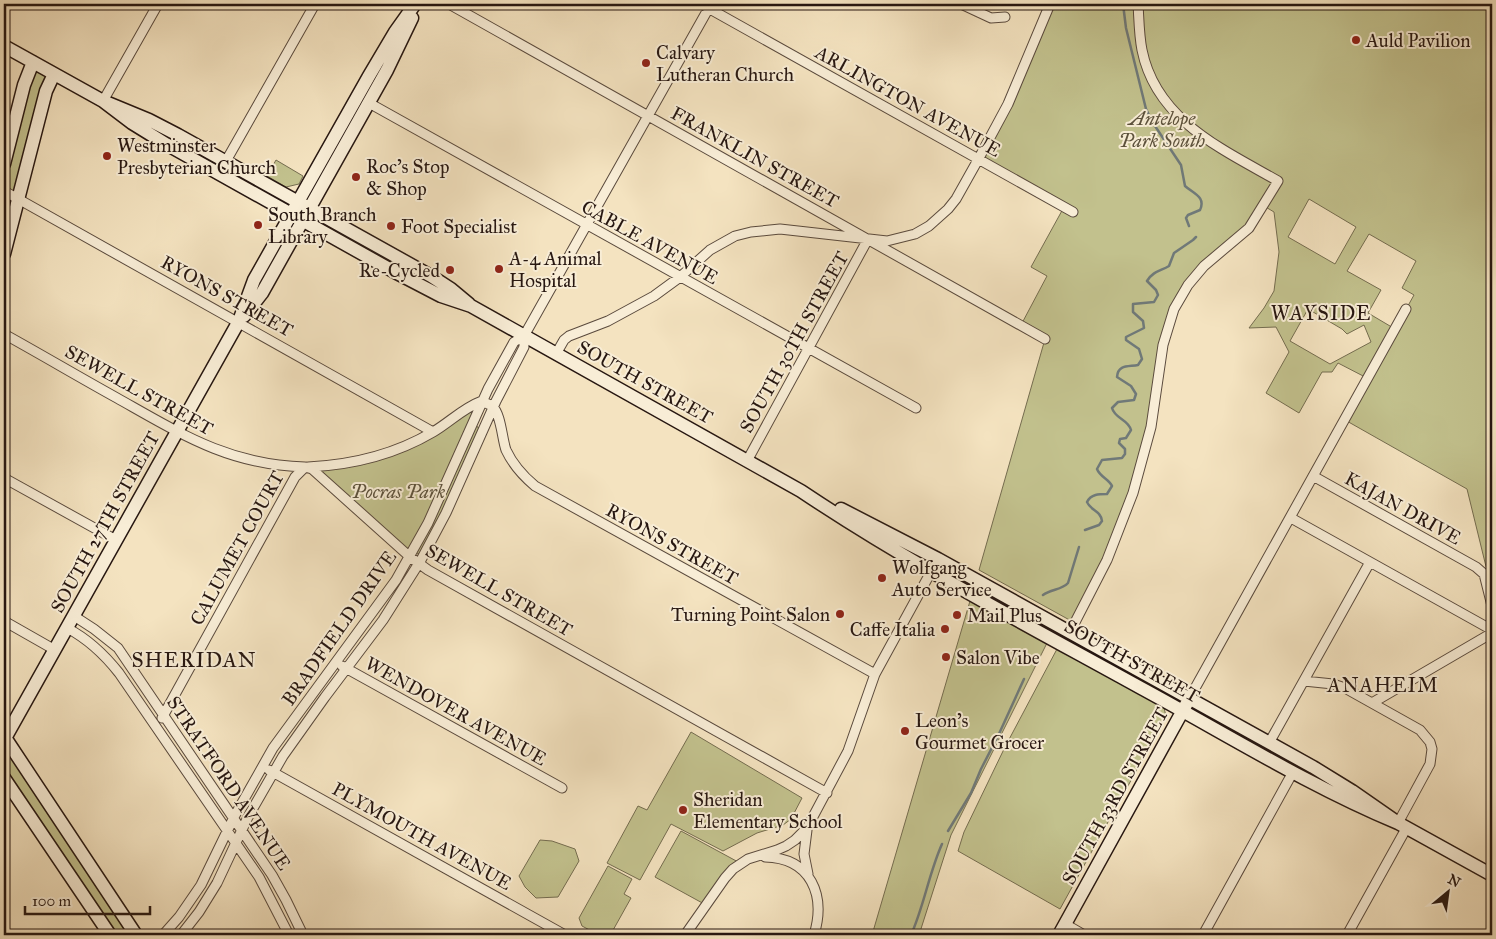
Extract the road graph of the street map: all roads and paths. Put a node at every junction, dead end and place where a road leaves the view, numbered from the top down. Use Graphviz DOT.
graph roads {
  1 [pos="158,4"];
  2 [pos="314,4"];
  3 [pos="417,4"];
  4 [pos="449,4"];
  5 [pos="961,4"];
  6 [pos="1050,4"];
  7 [pos="1138,4"];
  8 [pos="707,5"];
  9 [pos="1005,17"];
  10 [pos="4,46"];
  11 [pos="33,62"];
  12 [pos="54,74"];
  13 [pos="103,101"];
  14 [pos="369,103"];
  15 [pos="648,116"];
  16 [pos="979,158"];
  17 [pos="226,161"];
  18 [pos="4,164"];
  19 [pos="4,191"];
  20 [pos="18,199"];
  21 [pos="297,202"];
  22 [pos="309,209"];
  23 [pos="1073,212"];
  24 [pos="291,214"];
  25 [pos="303,220"];
  26 [pos="587,225"];
  27 [pos="868,239"];
  28 [pos="4,254"];
  29 [pos="680,277"];
  30 [pos="471,306"];
  31 [pos="1406,309"];
  32 [pos="239,321"];
  33 [pos="4,334"];
  34 [pos="524,336"];
  35 [pos="1045,339"];
  36 [pos="809,349"];
  37 [pos="556,354"];
  38 [pos="482,401"];
  39 [pos="493,407"];
  40 [pos="916,408"];
  41 [pos="178,431"];
  42 [pos="433,432"];
  43 [pos="747,461"];
  44 [pos="305,467"];
  45 [pos="1313,476"];
  46 [pos="4,478"];
  47 [pos="801,491"];
  48 [pos="1290,518"];
  49 [pos="116,540"];
  50 [pos="410,557"];
  51 [pos="938,559"];
  52 [pos="1370,562"];
  53 [pos="419,564"];
  54 [pos="931,571"];
  55 [pos="1492,606"];
  56 [pos="74,616"];
  57 [pos="4,621"];
  58 [pos="67,628"];
  59 [pos="1070,632"];
  60 [pos="1492,632"];
  61 [pos="55,650"];
  62 [pos="335,663"];
  63 [pos="347,669"];
  64 [pos="875,674"];
  65 [pos="1304,681"];
  66 [pos="1372,703"];
  67 [pos="1186,705"];
  68 [pos="164,715"];
  69 [pos="156,726"];
  70 [pos="4,738"];
  71 [pos="1270,743"];
  72 [pos="262,766"];
  73 [pos="273,772"];
  74 [pos="1293,772"];
  75 [pos="4,778"];
  76 [pos="562,788"];
  77 [pos="827,793"];
  78 [pos="234,818"];
  79 [pos="1402,825"];
  80 [pos="807,828"];
  81 [pos="242,829"];
  82 [pos="228,830"];
  83 [pos="236,842"];
  84 [pos="757,857"];
  85 [pos="1492,875"];
  86 [pos="808,877"];
  87 [pos="285,926"];
  88 [pos="1062,930"];
  89 [pos="549,931"];
  90 [pos="304,934"];
  91 [pos="110,935"];
  92 [pos="136,935"];
  93 [pos="163,935"];
  94 [pos="181,935"];
  95 [pos="289,935"];
  96 [pos="565,935"];
  97 [pos="686,935"];
  98 [pos="814,935"];
  99 [pos="1084,935"];
  100 [pos="1204,935"];
  101 [pos="1347,935"];
  1 -- 13 [label="street"];
  2 -- 17 [label="street"];
  3 -- 14 [label="main road, SOUTH 27TH STREET"];
  3 -- 21 [label="main road, SOUTH 27TH STREET"];
  4 -- 15 [label="street, FRANKLIN STREET"];
  5 -- 9 [label="street"];
  6 -- 16 [label="street"];
  7 -- 59 [label="street"];
  8 -- 15 [label="street"];
  8 -- 16 [label="street, ARLINGTON AVENUE"];
  10 -- 11 [label="main road, SOUTH STREET"];
  11 -- 12 [label="main road, SOUTH STREET"];
  11 -- 18 [label="main road"];
  12 -- 13 [label="main road, SOUTH STREET"];
  12 -- 20 [label="main road"];
  13 -- 17 [label="main road, SOUTH STREET"];
  13 -- 24 [label="main road, SOUTH STREET"];
  14 -- 22 [label="main road, SOUTH 27TH STREET"];
  14 -- 26 [label="street, CABLE AVENUE"];
  15 -- 26 [label="street"];
  15 -- 27 [label="street, FRANKLIN STREET"];
  16 -- 23 [label="street, ARLINGTON AVENUE"];
  16 -- 27 [label="street"];
  17 -- 21 [label="main road, SOUTH STREET"];
  19 -- 20 [label="street, RYONS STREET"];
  20 -- 28 [label="main road"];
  20 -- 32 [label="street, RYONS STREET"];
  21 -- 22 [label="main road, SOUTH STREET"];
  21 -- 24 [label="main road, SOUTH 27TH STREET"];
  22 -- 25 [label="main road, SOUTH 27TH STREET"];
  22 -- 30 [label="main road, SOUTH STREET"];
  24 -- 25 [label="main road, SOUTH STREET"];
  24 -- 32 [label="main road, SOUTH 27TH STREET"];
  25 -- 30 [label="main road, SOUTH STREET"];
  25 -- 32 [label="main road, SOUTH 27TH STREET"];
  26 -- 29 [label="street, CABLE AVENUE"];
  26 -- 34 [label="street"];
  27 -- 29 [label="street"];
  27 -- 35 [label="street, FRANKLIN STREET"];
  27 -- 36 [label="street, SOUTH 30TH STREET"];
  29 -- 36 [label="street, CABLE AVENUE"];
  29 -- 37 [label="street"];
  30 -- 34 [label="main road, SOUTH STREET"];
  31 -- 45 [label="street, SOUTH 33RD STREET"];
  32 -- 41 [label="main road, SOUTH 27TH STREET"];
  32 -- 42 [label="street, RYONS STREET"];
  33 -- 41 [label="street, SEWELL STREET"];
  34 -- 37 [label="main road, SOUTH STREET"];
  34 -- 38 [label="street, BRADFIELD DRIVE"];
  34 -- 39 [label="street, BRADFIELD DRIVE"];
  36 -- 40 [label="street, CABLE AVENUE"];
  36 -- 43 [label="street, SOUTH 30TH STREET"];
  37 -- 43 [label="main road, SOUTH STREET"];
  38 -- 39 [label="street"];
  38 -- 42 [label="street"];
  38 -- 50 [label="street, BRADFIELD DRIVE"];
  39 -- 53 [label="street, BRADFIELD DRIVE"];
  39 -- 64 [label="street, RYONS STREET"];
  41 -- 44 [label="street, SEWELL STREET"];
  41 -- 49 [label="main road, SOUTH 27TH STREET"];
  42 -- 44 [label="street"];
  43 -- 47 [label="main road, SOUTH STREET"];
  44 -- 50 [label="street, SEWELL STREET"];
  44 -- 68 [label="street, CALUMET COURT"];
  45 -- 48 [label="street, SOUTH 33RD STREET"];
  45 -- 55 [label="street, KAJAN DRIVE"];
  46 -- 49 [label="street"];
  47 -- 51 [label="main road, SOUTH STREET"];
  47 -- 54 [label="main road, SOUTH STREET"];
  48 -- 52 [label="street"];
  48 -- 67 [label="street, SOUTH 33RD STREET"];
  49 -- 56 [label="main road, SOUTH 27TH STREET"];
  50 -- 53 [label="street, SEWELL STREET"];
  50 -- 62 [label="street, BRADFIELD DRIVE"];
  51 -- 54 [label="street"];
  51 -- 59 [label="main road, SOUTH STREET"];
  52 -- 60 [label="street"];
  52 -- 65 [label="street"];
  53 -- 63 [label="street, BRADFIELD DRIVE"];
  53 -- 77 [label="street, SEWELL STREET"];
  54 -- 64 [label="street"];
  54 -- 67 [label="main road, SOUTH STREET"];
  56 -- 58 [label="main road, SOUTH 27TH STREET"];
  56 -- 68 [label="street, STRATFORD AVENUE"];
  57 -- 61 [label="street"];
  58 -- 61 [label="main road, SOUTH 27TH STREET"];
  58 -- 69 [label="street, STRATFORD AVENUE"];
  59 -- 67 [label="main road, SOUTH STREET"];
  60 -- 66 [label="street"];
  61 -- 70 [label="main road, SOUTH 27TH STREET"];
  62 -- 63 [label="street, WENDOVER AVENUE"];
  62 -- 72 [label="street, BRADFIELD DRIVE"];
  63 -- 73 [label="street, BRADFIELD DRIVE"];
  63 -- 76 [label="street, WENDOVER AVENUE"];
  64 -- 77 [label="street"];
  65 -- 66 [label="street"];
  65 -- 71 [label="street"];
  66 -- 79 [label="street"];
  67 -- 71 [label="main road, SOUTH STREET"];
  67 -- 74 [label="main road, SOUTH STREET"];
  67 -- 88 [label="main road, SOUTH 33RD STREET"];
  68 -- 69 [label="street, CALUMET COURT"];
  68 -- 78 [label="street, STRATFORD AVENUE"];
  69 -- 82 [label="street, STRATFORD AVENUE"];
  70 -- 92 [label="main road"];
  71 -- 79 [label="main road, SOUTH STREET"];
  72 -- 73 [label="street, PLYMOUTH AVENUE"];
  72 -- 78 [label="street, BRADFIELD DRIVE"];
  73 -- 81 [label="street, BRADFIELD DRIVE"];
  73 -- 89 [label="street, PLYMOUTH AVENUE"];
  74 -- 79 [label="main road, SOUTH STREET"];
  74 -- 100 [label="street"];
  75 -- 91 [label="main road"];
  77 -- 80 [label="street"];
  78 -- 81 [label="street, STRATFORD AVENUE"];
  78 -- 82 [label="street, BRADFIELD DRIVE"];
  79 -- 85 [label="main road, SOUTH STREET"];
  79 -- 101 [label="street"];
  80 -- 84 [label="street"];
  80 -- 86 [label="street"];
  81 -- 83 [label="street, BRADFIELD DRIVE"];
  81 -- 90 [label="street, STRATFORD AVENUE"];
  82 -- 83 [label="street, STRATFORD AVENUE"];
  82 -- 93 [label="street, BRADFIELD DRIVE"];
  83 -- 87 [label="street, STRATFORD AVENUE"];
  83 -- 94 [label="street, BRADFIELD DRIVE"];
  84 -- 86 [label="street"];
  84 -- 97 [label="street"];
  86 -- 98 [label="street"];
  87 -- 90 [label="street"];
  87 -- 95 [label="street, STRATFORD AVENUE"];
  88 -- 99 [label="street"];
  89 -- 96 [label="street, PLYMOUTH AVENUE"];
}
